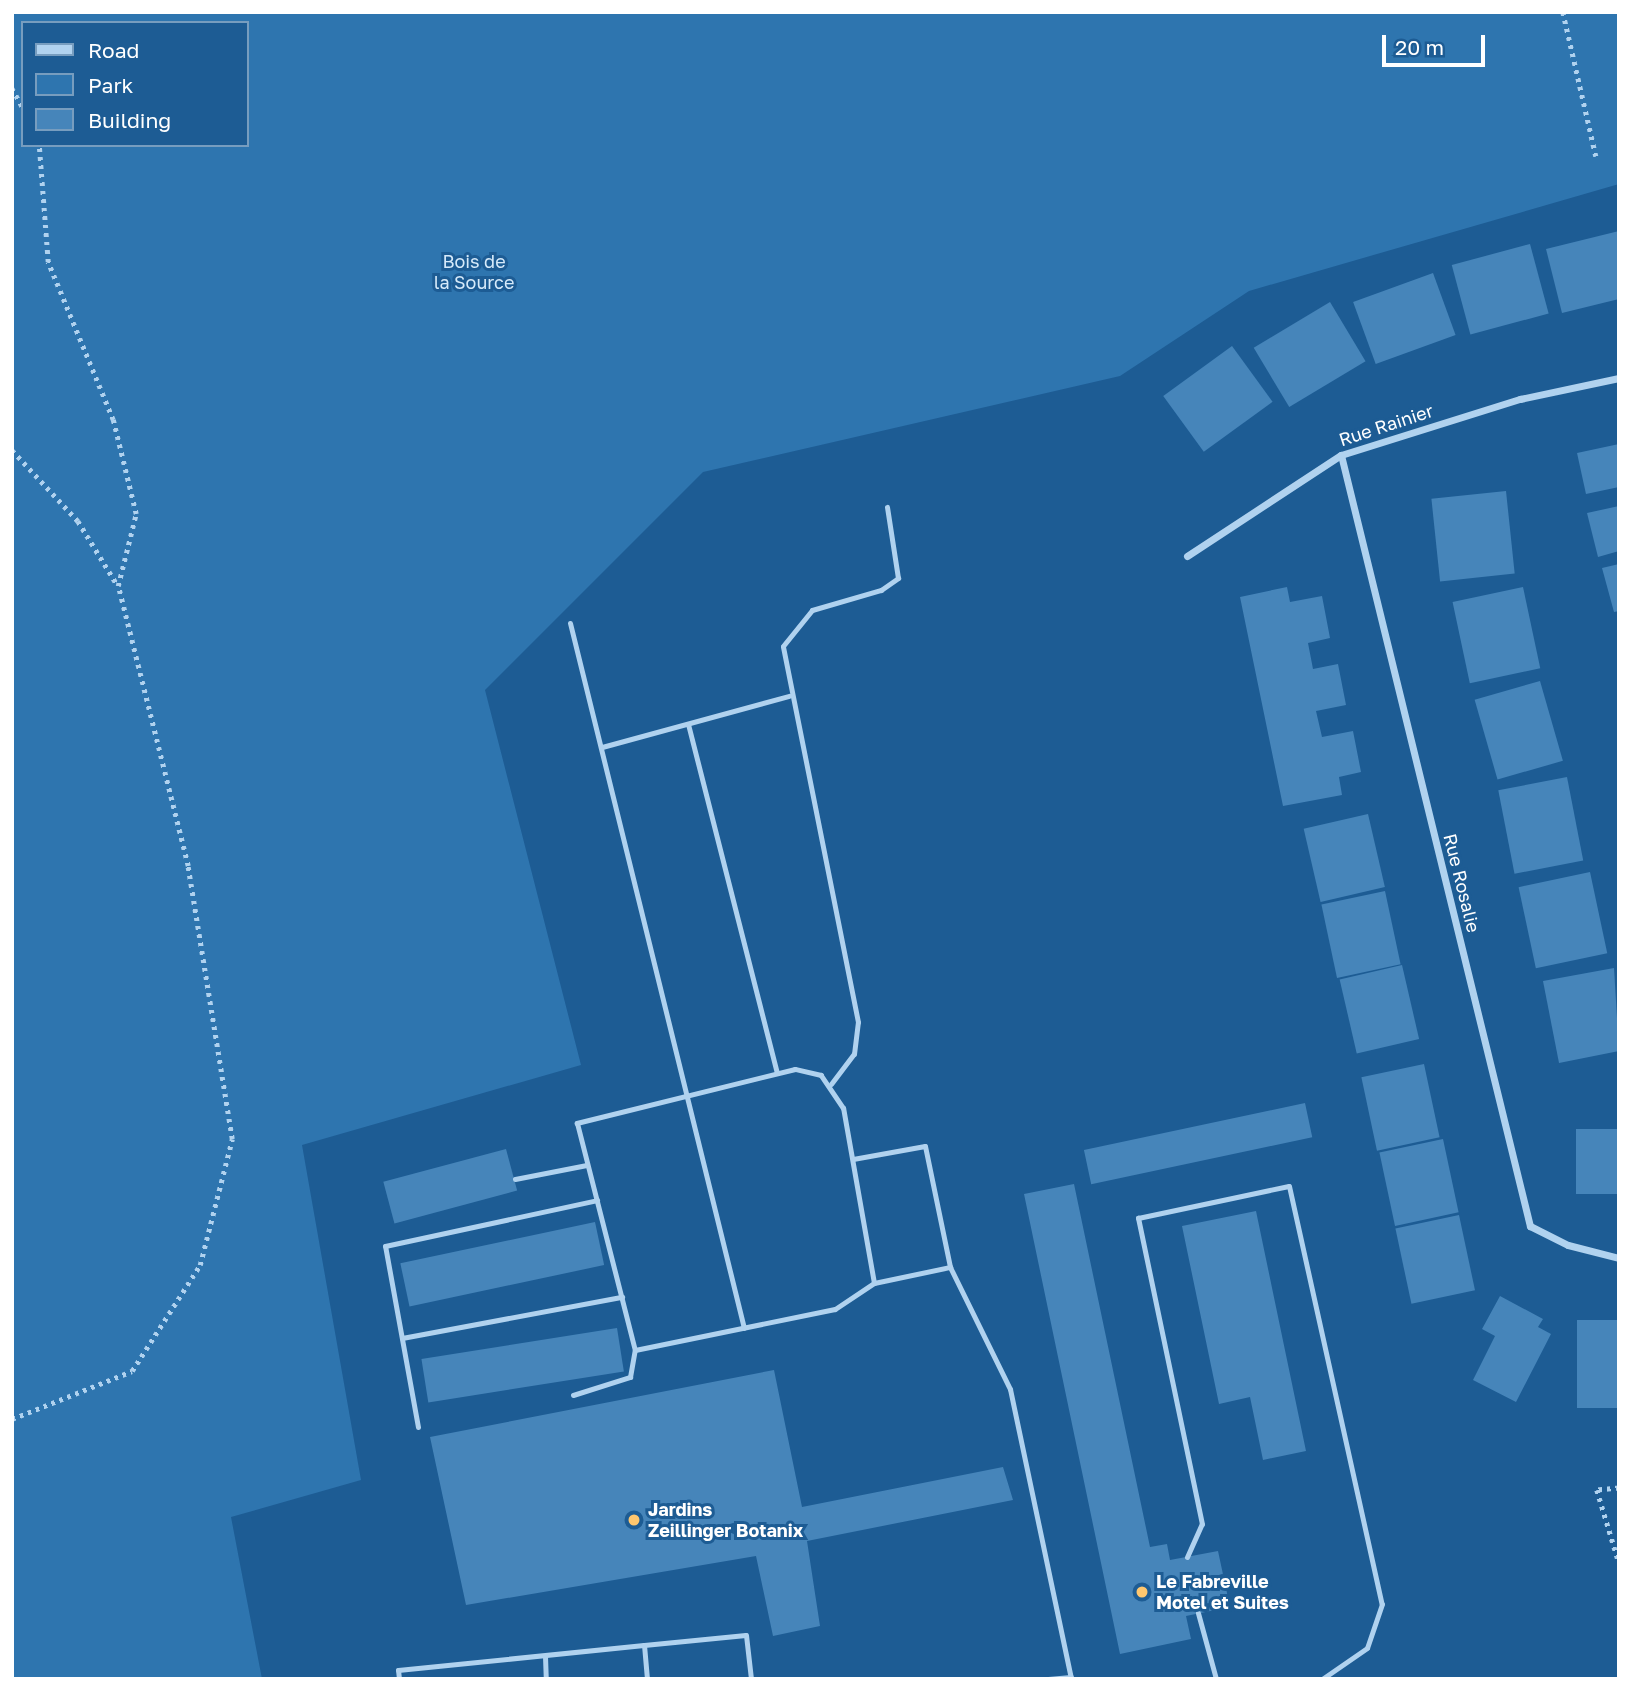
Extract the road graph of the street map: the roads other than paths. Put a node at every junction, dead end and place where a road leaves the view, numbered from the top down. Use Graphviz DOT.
graph roads {
  1 [pos="1619,378"];
  2 [pos="1341,455"];
  3 [pos="887,507"];
  4 [pos="1187,556"];
  5 [pos="570,623"];
  6 [pos="789,696"];
  7 [pos="688,723"];
  8 [pos="602,747"];
  9 [pos="778,1073"];
  10 [pos="831,1084"];
  11 [pos="687,1096"];
  12 [pos="852,1159"];
  13 [pos="587,1165"];
  14 [pos="515,1179"];
  15 [pos="597,1200"];
  16 [pos="1619,1258"];
  17 [pos="950,1267"];
  18 [pos="874,1283"];
  19 [pos="622,1297"];
  20 [pos="744,1328"];
  21 [pos="402,1338"];
  22 [pos="635,1350"];
  23 [pos="573,1395"];
  24 [pos="418,1427"];
  25 [pos="1187,1557"];
  26 [pos="1198,1613"];
  27 [pos="644,1645"];
  28 [pos="545,1656"];
  29 [pos="1071,1678"];
  30 [pos="399,1679"];
  31 [pos="547,1679"];
  32 [pos="647,1679"];
  33 [pos="751,1679"];
  34 [pos="1048,1679"];
  35 [pos="1216,1679"];
  36 [pos="1322,1679"];
  1 -- 2 [label="street, Rue Rainier"];
  2 -- 4 [label="street, Rue Rainier"];
  2 -- 16 [label="street, Rue Rosalie"];
  3 -- 6 [label="lane"];
  5 -- 8 [label="lane"];
  6 -- 7 [label="lane"];
  6 -- 10 [label="lane"];
  7 -- 8 [label="lane"];
  7 -- 9 [label="lane"];
  8 -- 11 [label="lane"];
  9 -- 10 [label="lane"];
  9 -- 11 [label="lane"];
  10 -- 12 [label="lane"];
  11 -- 13 [label="lane"];
  11 -- 20 [label="lane"];
  12 -- 17 [label="lane"];
  12 -- 18 [label="lane"];
  13 -- 14 [label="lane"];
  13 -- 15 [label="lane"];
  15 -- 19 [label="lane"];
  15 -- 21 [label="lane"];
  17 -- 18 [label="lane"];
  17 -- 29 [label="lane"];
  18 -- 20 [label="lane"];
  19 -- 21 [label="lane"];
  19 -- 22 [label="lane"];
  20 -- 22 [label="lane"];
  21 -- 24 [label="lane"];
  22 -- 23 [label="lane"];
  25 -- 36 [label="lane"];
  26 -- 35 [label="lane"];
  27 -- 28 [label="lane"];
  27 -- 32 [label="lane"];
  27 -- 33 [label="lane"];
  28 -- 30 [label="lane"];
  28 -- 31 [label="lane"];
  29 -- 34 [label="lane"];
}
